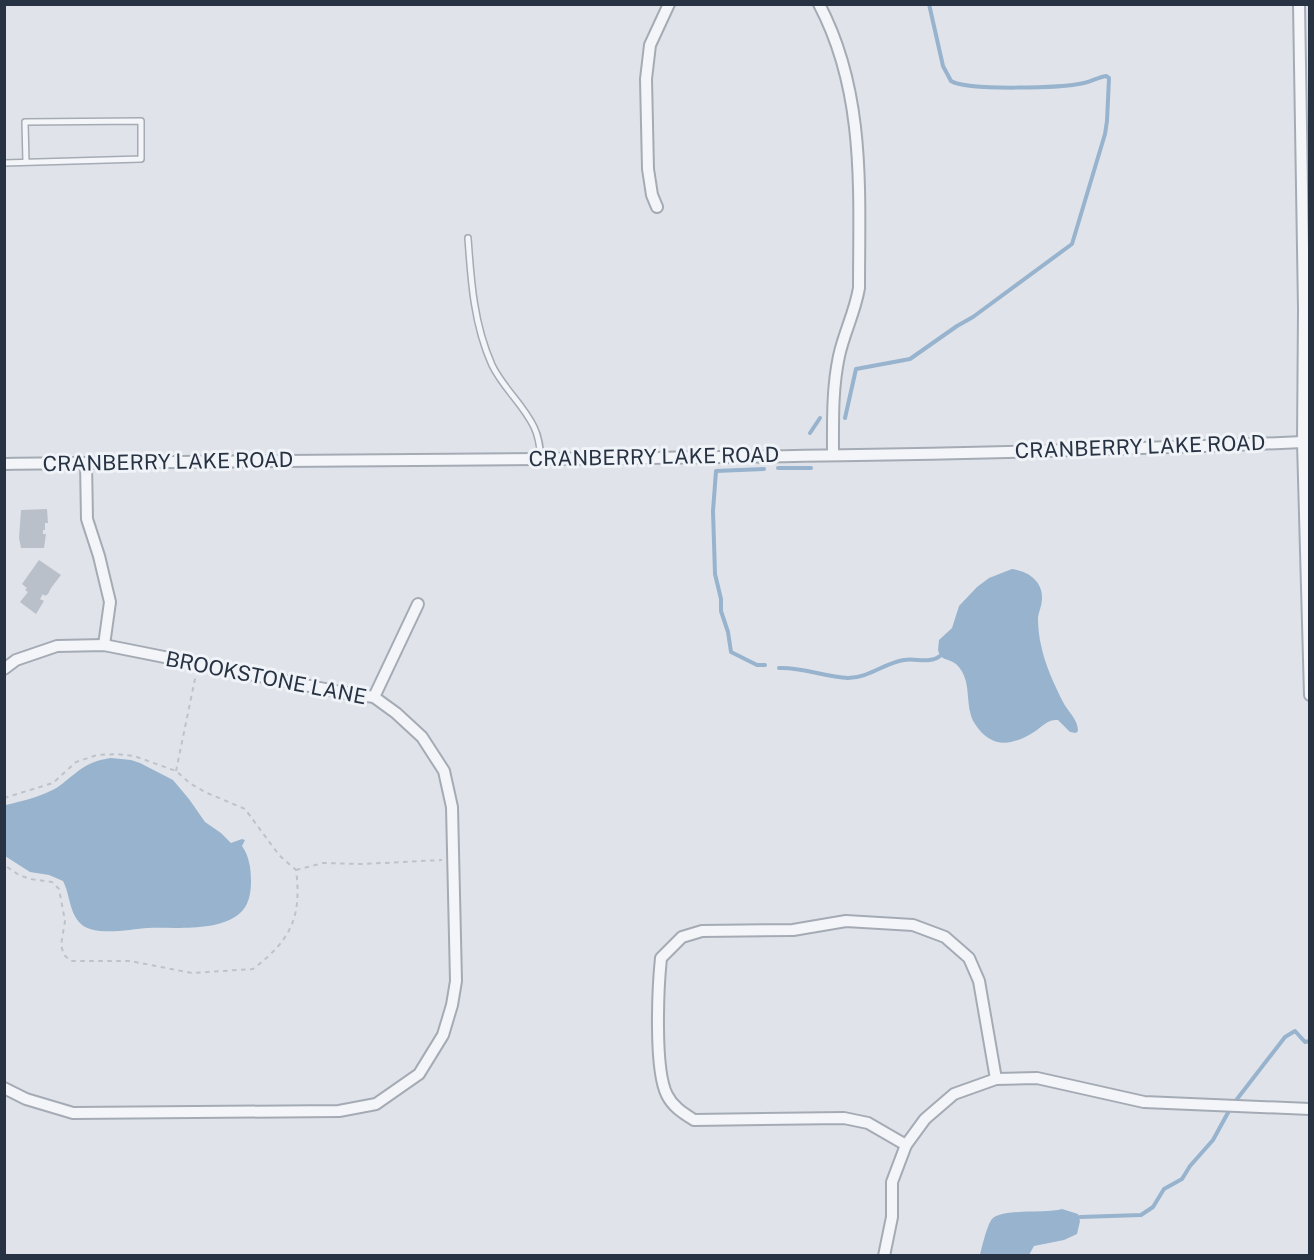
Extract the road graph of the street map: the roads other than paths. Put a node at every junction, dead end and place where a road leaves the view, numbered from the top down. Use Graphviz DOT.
graph roads {
  1 [pos="669,4"];
  2 [pos="819,4"];
  3 [pos="1299,4"];
  4 [pos="26,162"];
  5 [pos="4,163"];
  6 [pos="657,207"];
  7 [pos="468,238"];
  8 [pos="1304,442"];
  9 [pos="833,455"];
  10 [pos="541,458"];
  11 [pos="86,463"];
  12 [pos="4,464"];
  13 [pos="418,604"];
  14 [pos="104,645"];
  15 [pos="4,669"];
  16 [pos="1310,695"];
  17 [pos="374,697"];
  18 [pos="996,1079"];
  19 [pos="4,1088"];
  20 [pos="1310,1109"];
  21 [pos="906,1145"];
  22 [pos="884,1256"];
  1 -- 6 [label="street"];
  2 -- 9 [label="street"];
  3 -- 8 [label="street"];
  4 -- 4 [label="lane"];
  4 -- 5 [label="lane"];
  7 -- 10 [label="lane"];
  8 -- 9 [label="street, CRANBERRY LAKE ROAD"];
  8 -- 16 [label="street"];
  9 -- 10 [label="street, CRANBERRY LAKE ROAD"];
  10 -- 11 [label="street, CRANBERRY LAKE ROAD"];
  11 -- 12 [label="street, CRANBERRY LAKE ROAD"];
  11 -- 14 [label="street"];
  13 -- 17 [label="street"];
  14 -- 15 [label="street, BROOKSTONE LANE"];
  14 -- 17 [label="street, BROOKSTONE LANE"];
  17 -- 19 [label="street, BROOKSTONE LANE"];
  18 -- 20 [label="street"];
  18 -- 21 [label="street"];
  18 -- 21 [label="street"];
  21 -- 22 [label="street"];
}
